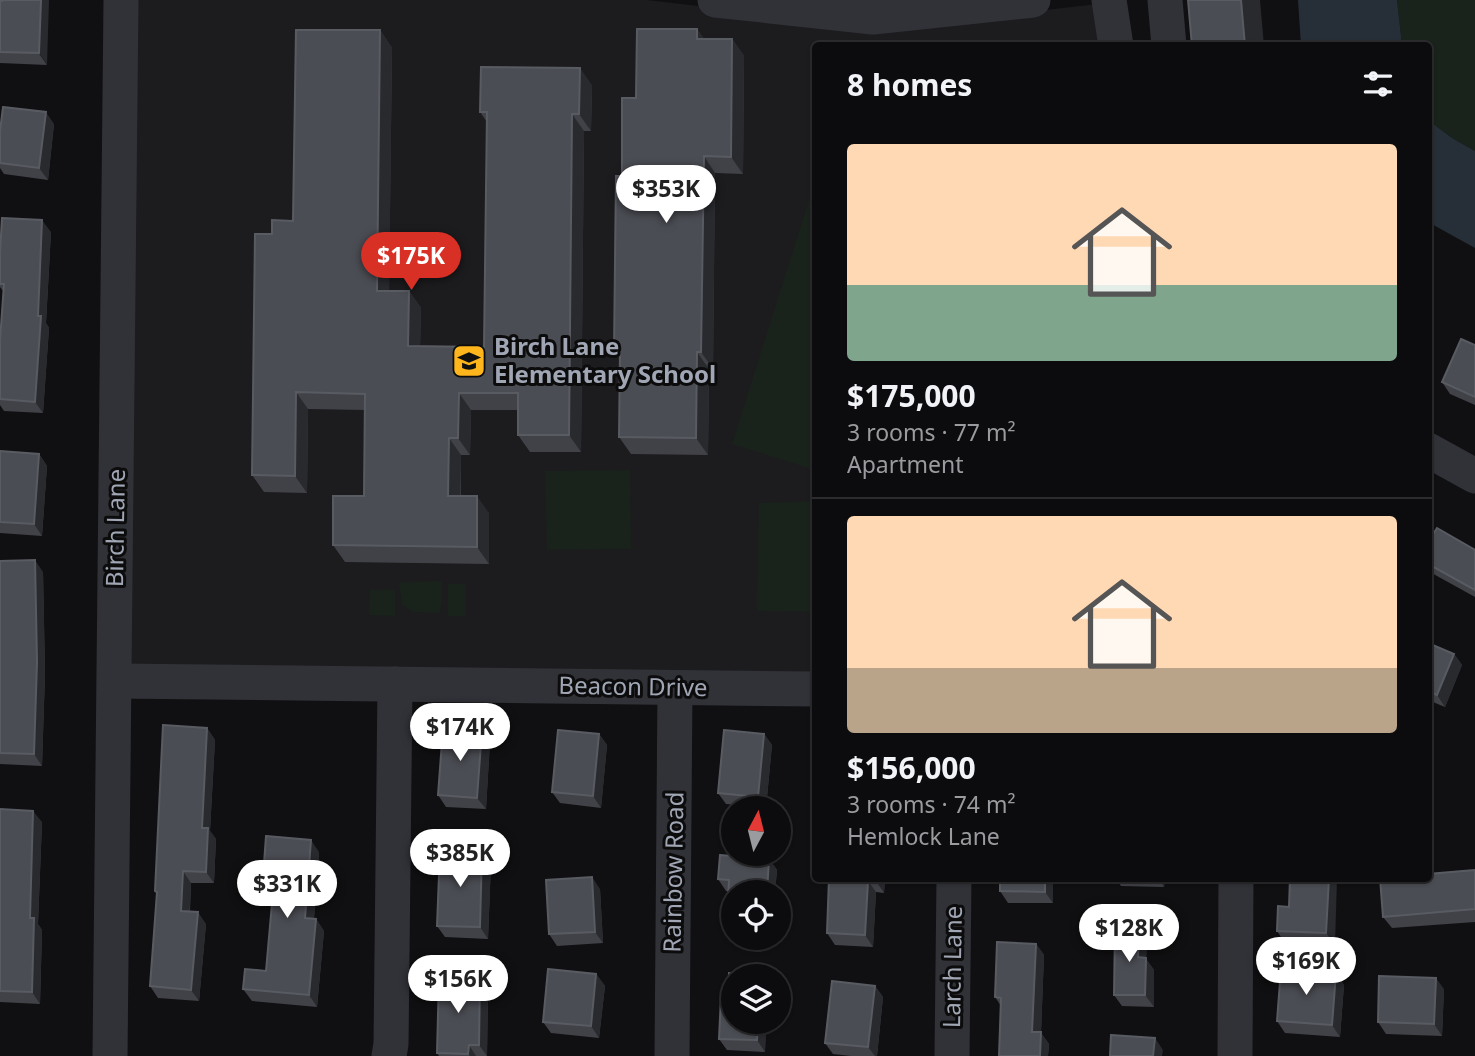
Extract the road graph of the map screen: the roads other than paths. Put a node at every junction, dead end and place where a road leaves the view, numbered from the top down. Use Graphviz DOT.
graph roads {
  1 [pos="121,0"];
  2 [pos="715,0"];
  3 [pos="1033,0"];
  4 [pos="1109,0"];
  5 [pos="1164,0"];
  6 [pos="1115,42"];
  7 [pos="1169,42"];
  8 [pos="1432,452"];
  9 [pos="1475,476"];
  10 [pos="115,681"];
  11 [pos="395,684"];
  12 [pos="675,688"];
  13 [pos="812,689"];
  14 [pos="954,882"];
  15 [pos="1236,882"];
  16 [pos="110,1056"];
  17 [pos="389,1056"];
  18 [pos="672,1056"];
  19 [pos="952,1056"];
  20 [pos="1235,1056"];
  1 -- 10 [label="street, Birch Lane"];
  2 -- 3 [label="street"];
  4 -- 6 [label="street"];
  5 -- 7 [label="street"];
  8 -- 9 [label="street"];
  10 -- 11 [label="street, Beacon Drive"];
  10 -- 16 [label="street, Birch Lane"];
  11 -- 12 [label="street, Beacon Drive"];
  11 -- 17 [label="street"];
  12 -- 13 [label="street, Beacon Drive"];
  12 -- 18 [label="street, Rainbow Road"];
  14 -- 19 [label="street, Larch Lane"];
  15 -- 20 [label="street"];
}
